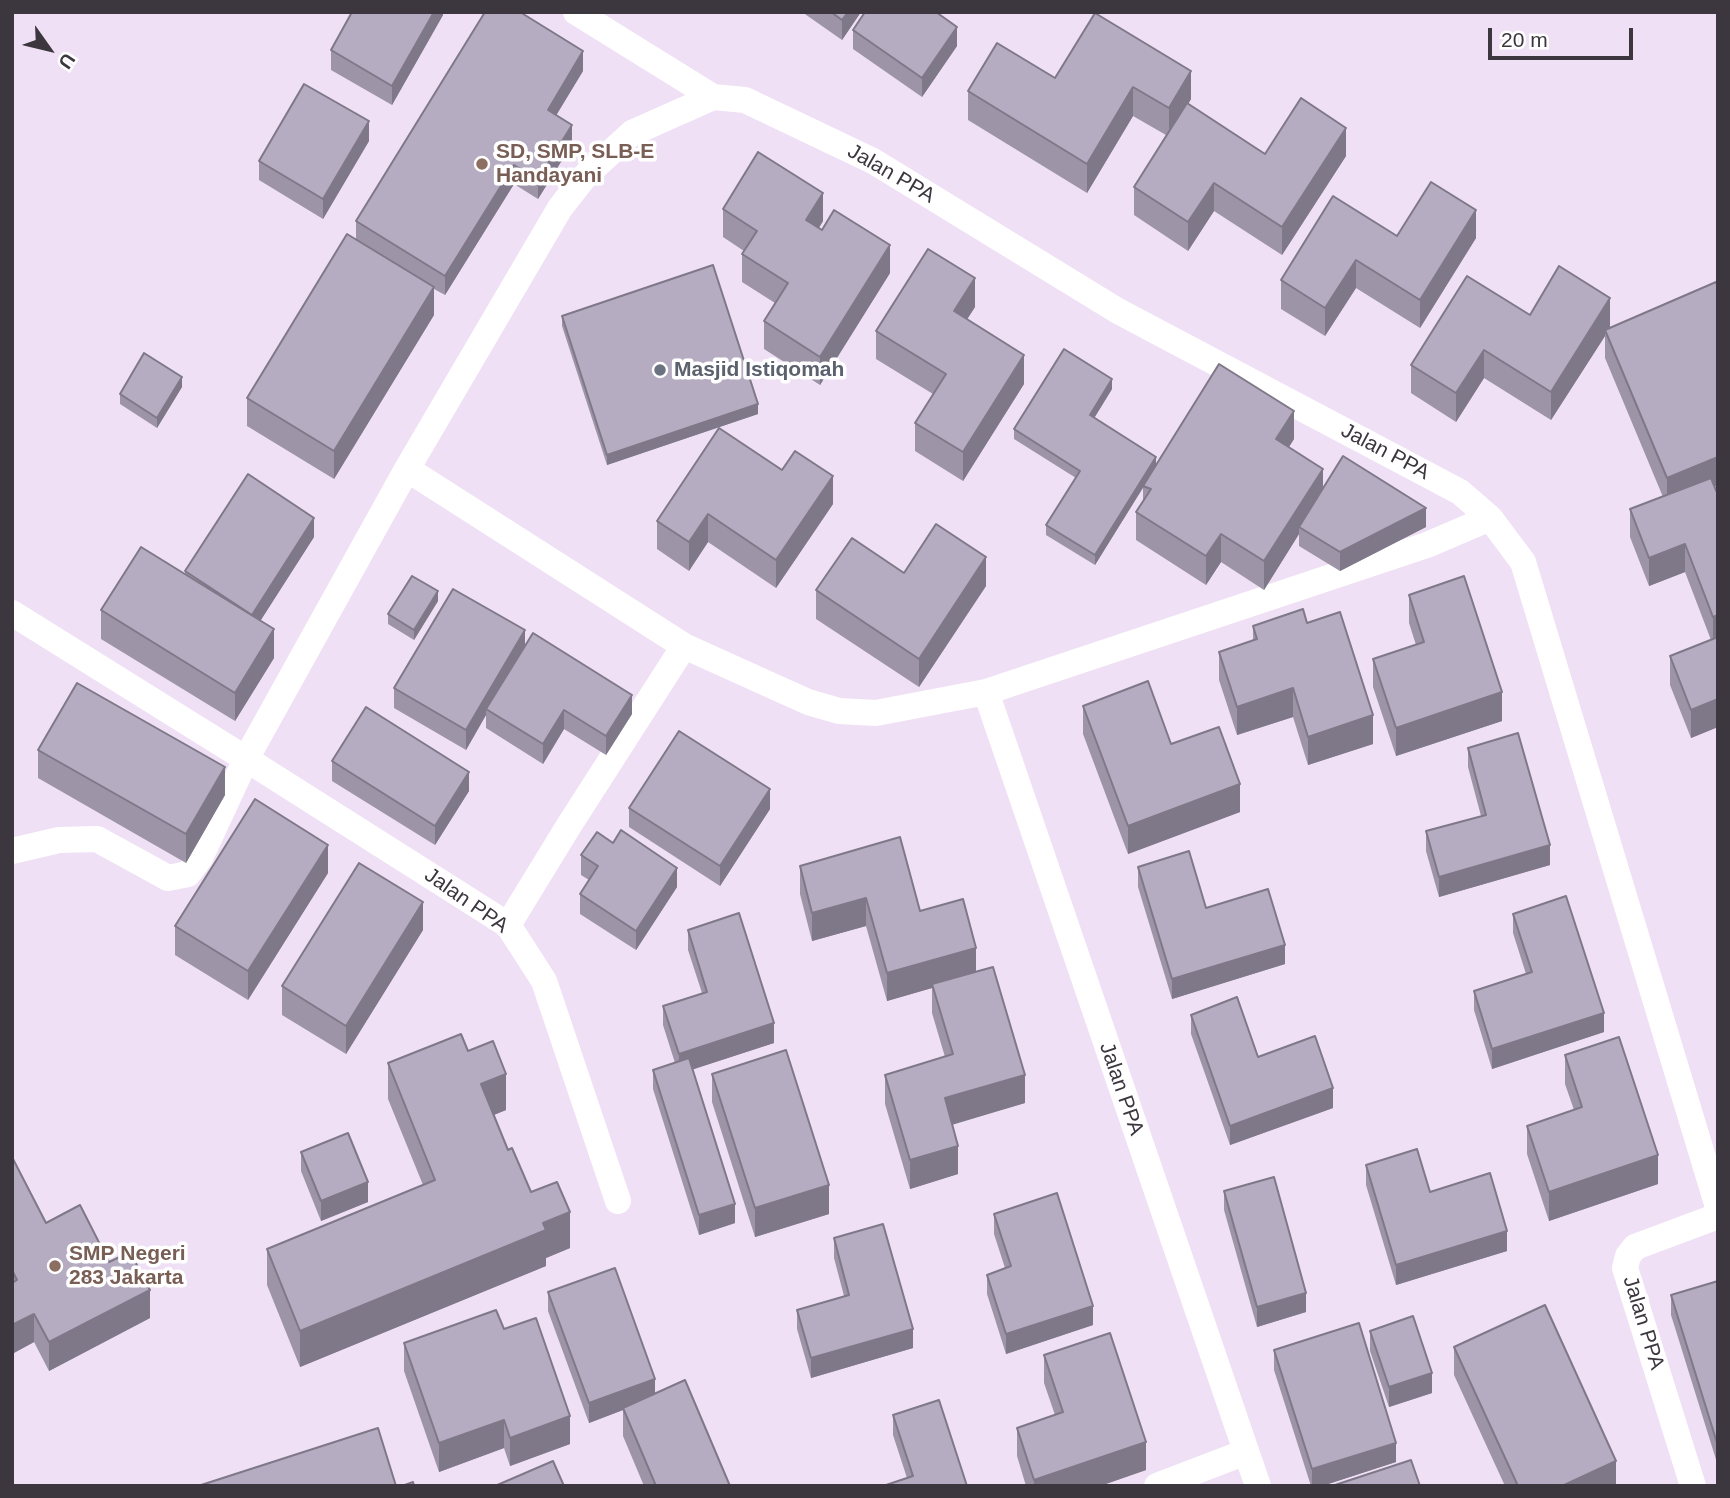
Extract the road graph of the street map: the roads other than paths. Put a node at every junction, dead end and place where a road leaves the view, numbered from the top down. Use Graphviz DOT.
graph roads {
  1 [pos="576,12"];
  2 [pos="713,97"];
  3 [pos="407,469"];
  4 [pos="1490,518"];
  5 [pos="12,613"];
  6 [pos="684,646"];
  7 [pos="985,692"];
  8 [pos="246,759"];
  9 [pos="12,851"];
  10 [pos="508,925"];
  11 [pos="618,1201"];
  12 [pos="1718,1207"];
  13 [pos="1718,1216"];
  14 [pos="1246,1452"];
  15 [pos="1157,1486"];
  16 [pos="1258,1486"];
  17 [pos="1693,1486"];
  1 -- 2 [label="lane"];
  2 -- 3 [label="lane"];
  2 -- 4 [label="lane, Jalan PPA"];
  3 -- 6 [label="lane"];
  3 -- 8 [label="lane"];
  4 -- 7 [label="lane"];
  4 -- 12 [label="lane, Jalan PPA"];
  5 -- 8 [label="lane, Jalan PPA"];
  6 -- 7 [label="lane"];
  6 -- 10 [label="lane"];
  7 -- 14 [label="lane, Jalan PPA"];
  8 -- 9 [label="lane"];
  8 -- 10 [label="lane, Jalan PPA"];
  10 -- 11 [label="lane, Jalan PPA"];
  13 -- 17 [label="lane, Jalan PPA"];
  14 -- 15 [label="lane"];
  14 -- 16 [label="lane, Jalan PPA"];
}
